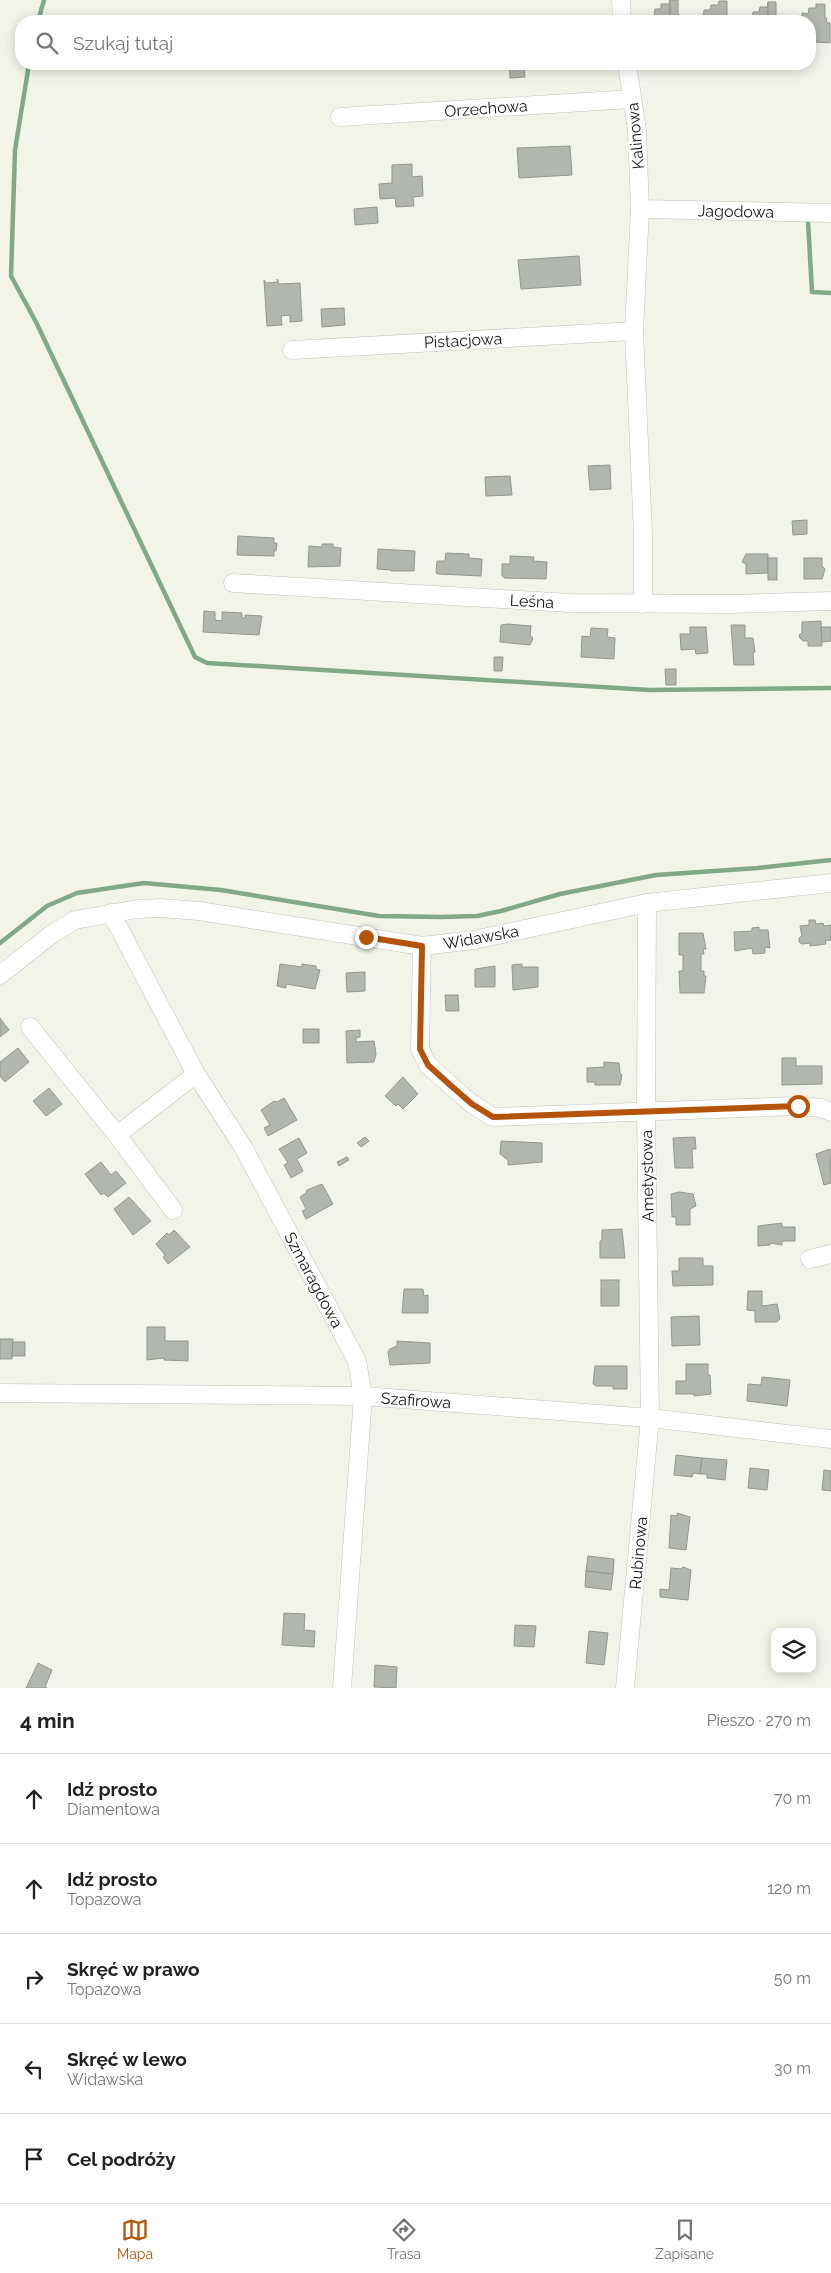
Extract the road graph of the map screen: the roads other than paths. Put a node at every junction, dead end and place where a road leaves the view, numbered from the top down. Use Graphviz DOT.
graph roads {
  1 [pos="621,0"];
  2 [pos="622,15"];
  3 [pos="628,70"];
  4 [pos="632,99"];
  5 [pos="340,117"];
  6 [pos="640,209"];
  7 [pos="831,213"];
  8 [pos="634,331"];
  9 [pos="292,350"];
  10 [pos="233,583"];
  11 [pos="831,601"];
  12 [pos="643,604"];
  13 [pos="831,883"];
  14 [pos="647,903"];
  15 [pos="111,913"];
  16 [pos="422,946"];
  17 [pos="0,975"];
  18 [pos="30,1027"];
  19 [pos="196,1074"];
  20 [pos="646,1110"];
  21 [pos="831,1112"];
  22 [pos="117,1135"];
  23 [pos="173,1210"];
  24 [pos="831,1254"];
  25 [pos="810,1258"];
  26 [pos="0,1393"];
  27 [pos="363,1396"];
  28 [pos="650,1418"];
  29 [pos="831,1439"];
  30 [pos="342,1688"];
  31 [pos="625,1688"];
  1 -- 2 [label="street"];
  3 -- 4 [label="street, Kalinowa"];
  4 -- 5 [label="street, Orzechowa"];
  4 -- 6 [label="street, Kalinowa"];
  6 -- 7 [label="street, Jagodowa"];
  6 -- 8 [label="street, Kalinowa"];
  8 -- 9 [label="street, Pistacjowa"];
  8 -- 12 [label="street, Kalinowa"];
  10 -- 12 [label="street, Leśna"];
  11 -- 12 [label="street, Leśna"];
  13 -- 14 [label="street, Widawska"];
  14 -- 16 [label="street, Widawska"];
  14 -- 20 [label="street, Ametystowa"];
  15 -- 16 [label="street, Widawska"];
  15 -- 17 [label="street, Widawska"];
  15 -- 19 [label="street, Szmaragdowa"];
  16 -- 20 [label="street"];
  18 -- 22 [label="street"];
  19 -- 22 [label="street"];
  19 -- 27 [label="street, Szmaragdowa"];
  20 -- 21 [label="street"];
  20 -- 28 [label="street, Ametystowa"];
  22 -- 23 [label="street"];
  24 -- 25 [label="street"];
  26 -- 27 [label="street, Szafirowa"];
  27 -- 28 [label="street, Szafirowa"];
  27 -- 30 [label="street, Szmaragdowa"];
  28 -- 29 [label="street, Szafirowa"];
  28 -- 31 [label="street, Rubinowa"];
}
